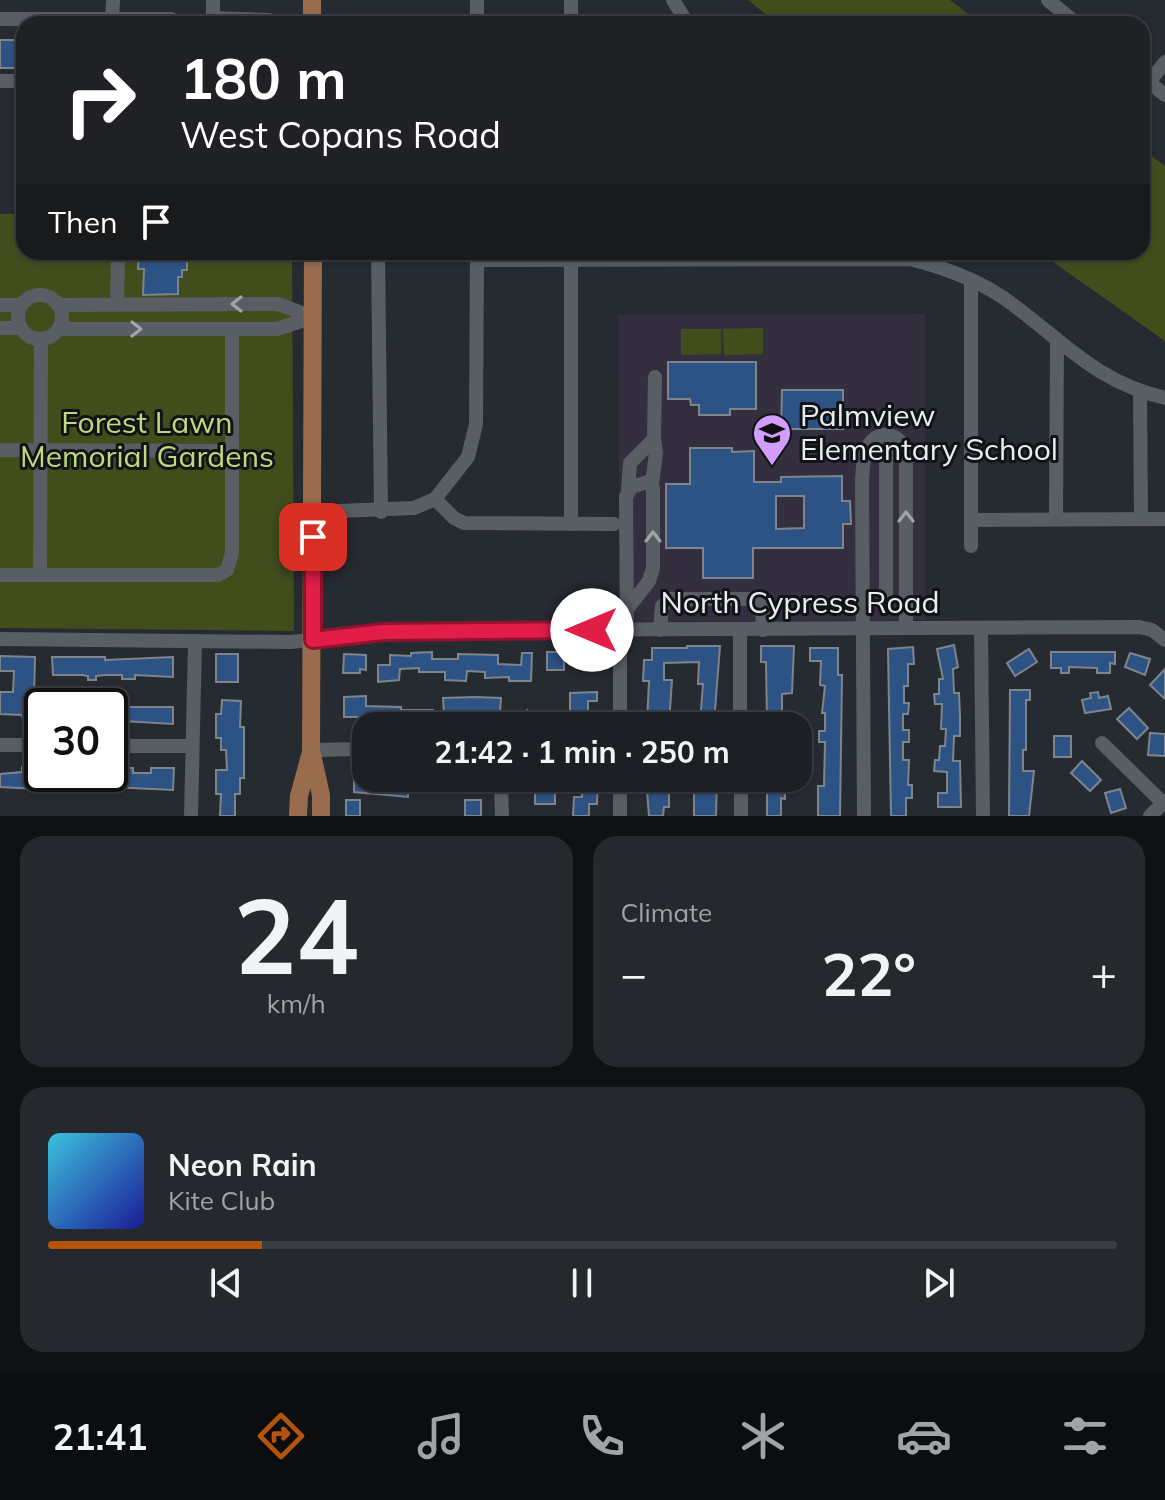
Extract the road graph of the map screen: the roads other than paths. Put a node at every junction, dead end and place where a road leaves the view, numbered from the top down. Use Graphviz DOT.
graph roads {
  1 [pos="1048,0"];
  2 [pos="1067,16"];
  3 [pos="1165,62"];
  4 [pos="1150,76"];
  5 [pos="118,260"];
  6 [pos="313,260"];
  7 [pos="378,260"];
  8 [pos="477,260"];
  9 [pos="571,260"];
  10 [pos="914,260"];
  11 [pos="971,280"];
  12 [pos="117,304"];
  13 [pos="0,305"];
  14 [pos="21,305"];
  15 [pos="58,305"];
  16 [pos="313,317"];
  17 [pos="0,328"];
  18 [pos="21,328"];
  19 [pos="58,329"];
  20 [pos="232,329"];
  21 [pos="41,339"];
  22 [pos="1057,343"];
  23 [pos="655,377"];
  24 [pos="1140,392"];
  25 [pos="1165,398"];
  26 [pos="886,435"];
  27 [pos="654,439"];
  28 [pos="0,450"];
  29 [pos="40,451"];
  30 [pos="232,451"];
  31 [pos="652,484"];
  32 [pos="628,491"];
  33 [pos="435,499"];
  34 [pos="313,512"];
  35 [pos="381,512"];
  36 [pos="1056,519"];
  37 [pos="1141,519"];
  38 [pos="1165,519"];
  39 [pos="971,520"];
  40 [pos="571,524"];
  41 [pos="614,524"];
  42 [pos="971,546"];
  43 [pos="0,575"];
  44 [pos="40,575"];
  45 [pos="626,582"];
  46 [pos="641,591"];
  47 [pos="906,595"];
  48 [pos="863,596"];
  49 [pos="886,596"];
  50 [pos="628,608"];
  51 [pos="864,628"];
  52 [pos="906,628"];
  53 [pos="981,628"];
  54 [pos="624,630"];
  55 [pos="660,630"];
  56 [pos="740,630"];
  57 [pos="763,630"];
  58 [pos="0,639"];
  59 [pos="313,640"];
  60 [pos="1165,640"];
  61 [pos="195,642"];
  62 [pos="621,712"];
  63 [pos="740,712"];
  64 [pos="1102,743"];
  65 [pos="0,745"];
  66 [pos="24,745"];
  67 [pos="128,746"];
  68 [pos="191,746"];
  69 [pos="352,749"];
  70 [pos="311,750"];
  71 [pos="501,792"];
  72 [pos="620,792"];
  73 [pos="741,792"];
  74 [pos="1164,802"];
  75 [pos="191,816"];
  76 [pos="298,816"];
  77 [pos="321,816"];
  78 [pos="502,816"];
  79 [pos="620,816"];
  80 [pos="741,816"];
  81 [pos="864,816"];
  82 [pos="983,816"];
  83 [pos="1150,816"];
  1 -- 2 [label="street"];
  3 -- 4 [label="street"];
  5 -- 12 [label="street"];
  6 -- 16 [label="main road"];
  7 -- 35 [label="street"];
  8 -- 33 [label="street"];
  9 -- 40 [label="street"];
  10 -- 11 [label="street"];
  11 -- 22 [label="street"];
  11 -- 39 [label="street"];
  12 -- 15 [label="street"];
  16 -- 12 [label="street, one-way"];
  13 -- 14 [label="street"];
  14 -- 15 [label="street"];
  14 -- 18 [label="street"];
  15 -- 19 [label="street"];
  16 -- 20 [label="street"];
  16 -- 34 [label="main road"];
  17 -- 18 [label="street"];
  18 -- 21 [label="street"];
  19 -- 20 [label="street, one-way"];
  19 -- 21 [label="street"];
  20 -- 30 [label="street"];
  21 -- 29 [label="street"];
  22 -- 24 [label="street"];
  22 -- 36 [label="street"];
  23 -- 27 [label="street"];
  24 -- 25 [label="street"];
  24 -- 37 [label="street"];
  47 -- 26 [label="street, one-way"];
  26 -- 48 [label="street"];
  26 -- 49 [label="street"];
  27 -- 31 [label="street"];
  27 -- 32 [label="street"];
  28 -- 29 [label="street"];
  29 -- 30 [label="street"];
  29 -- 44 [label="street"];
  30 -- 44 [label="street"];
  31 -- 32 [label="street"];
  46 -- 31 [label="street, one-way"];
  32 -- 45 [label="street"];
  33 -- 35 [label="street"];
  33 -- 40 [label="street"];
  34 -- 35 [label="street"];
  34 -- 59 [label="main road"];
  36 -- 37 [label="street"];
  36 -- 39 [label="street"];
  37 -- 38 [label="street"];
  39 -- 42 [label="street"];
  40 -- 41 [label="street"];
  43 -- 44 [label="street"];
  45 -- 46 [label="street"];
  45 -- 50 [label="street"];
  46 -- 50 [label="street"];
  47 -- 49 [label="street"];
  47 -- 52 [label="street"];
  48 -- 49 [label="street"];
  48 -- 51 [label="street"];
  50 -- 54 [label="street"];
  51 -- 52 [label="street, North Cypress Road"];
  51 -- 57 [label="street, North Cypress Road"];
  51 -- 81 [label="street"];
  52 -- 53 [label="street, North Cypress Road"];
  53 -- 60 [label="street, North Cypress Road"];
  53 -- 82 [label="street"];
  54 -- 55 [label="street, North Cypress Road"];
  54 -- 59 [label="street, North Cypress Road"];
  54 -- 62 [label="street"];
  55 -- 56 [label="street, North Cypress Road"];
  55 -- 57 [label="street"];
  56 -- 57 [label="street, North Cypress Road"];
  56 -- 63 [label="street"];
  58 -- 61 [label="street, North Cypress Road"];
  59 -- 61 [label="street, North Cypress Road"];
  59 -- 70 [label="main road"];
  61 -- 68 [label="street"];
  64 -- 74 [label="street"];
  65 -- 66 [label="street"];
  67 -- 68 [label="street"];
  68 -- 75 [label="street"];
  69 -- 70 [label="street"];
  70 -- 76 [label="main road"];
  70 -- 77 [label="main road"];
  71 -- 78 [label="street"];
  72 -- 79 [label="street"];
  73 -- 80 [label="street"];
  74 -- 83 [label="street"];
}
